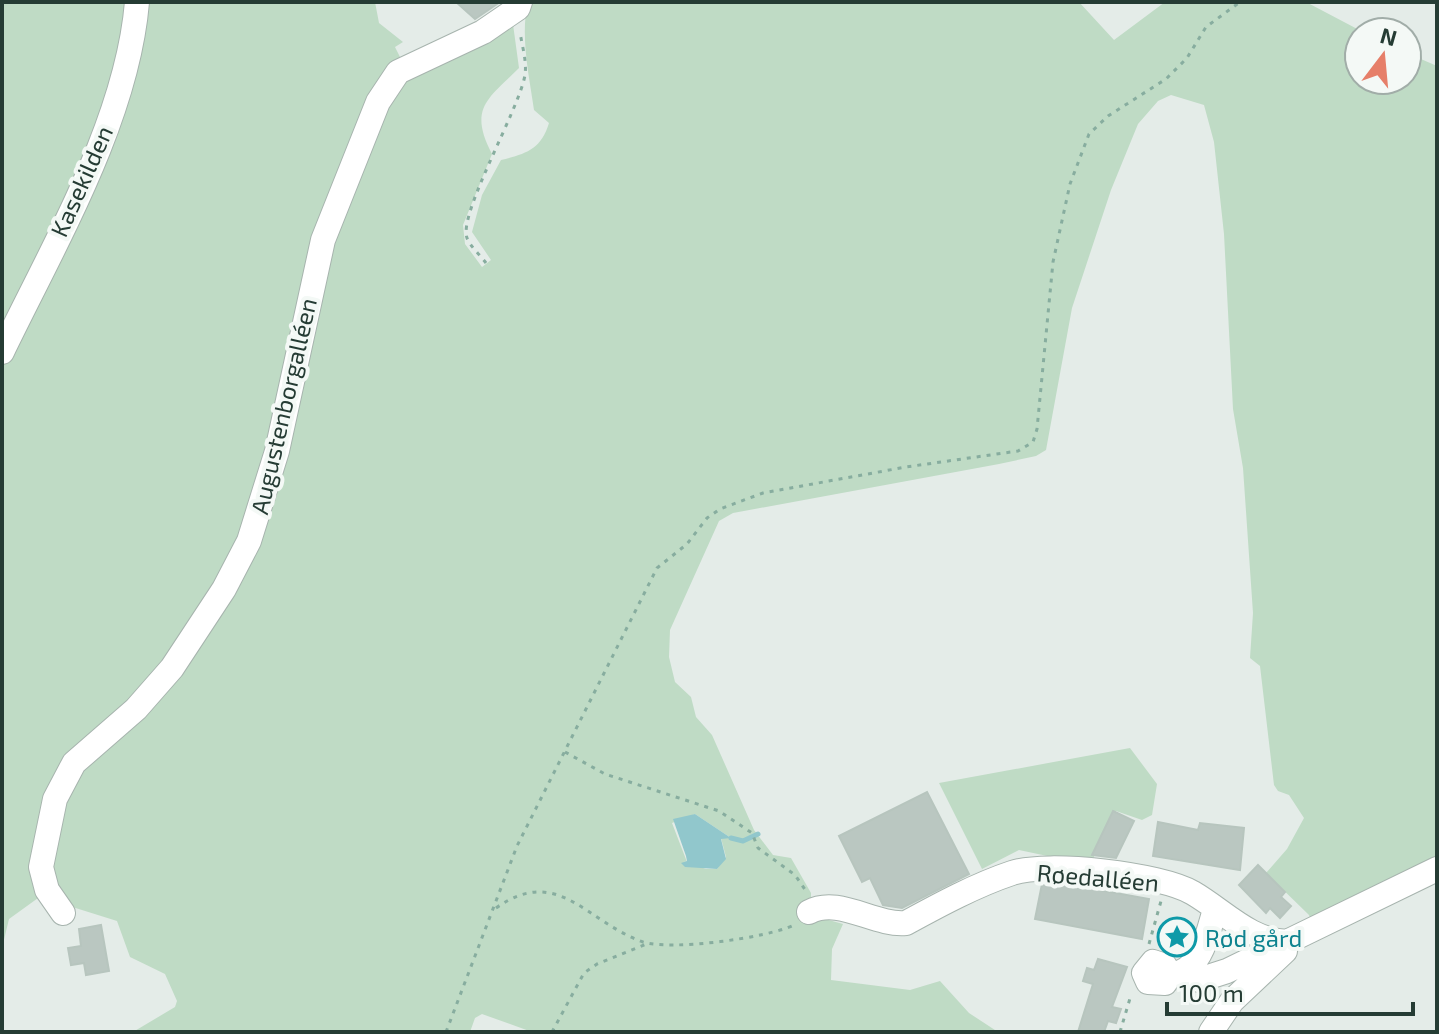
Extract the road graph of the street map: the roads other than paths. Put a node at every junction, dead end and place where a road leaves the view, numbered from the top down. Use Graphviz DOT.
graph roads {
  1 [pos="137,2"];
  2 [pos="519,5"];
  3 [pos="2,352"];
  4 [pos="1437,869"];
  5 [pos="814,909"];
  6 [pos="1215,909"];
  7 [pos="63,913"];
  8 [pos="1286,948"];
  9 [pos="1269,983"];
  10 [pos="1211,1032"];
  1 -- 3 [label="lane, Kasekilden"];
  2 -- 7 [label="lane, Augustenborgalléen"];
  4 -- 8 [label="lane"];
  5 -- 6 [label="lane, Røedalléen"];
  6 -- 8 [label="lane, Røedalléen"];
  6 -- 8 [label="lane"];
  8 -- 9 [label="lane"];
  8 -- 10 [label="lane"];
}
